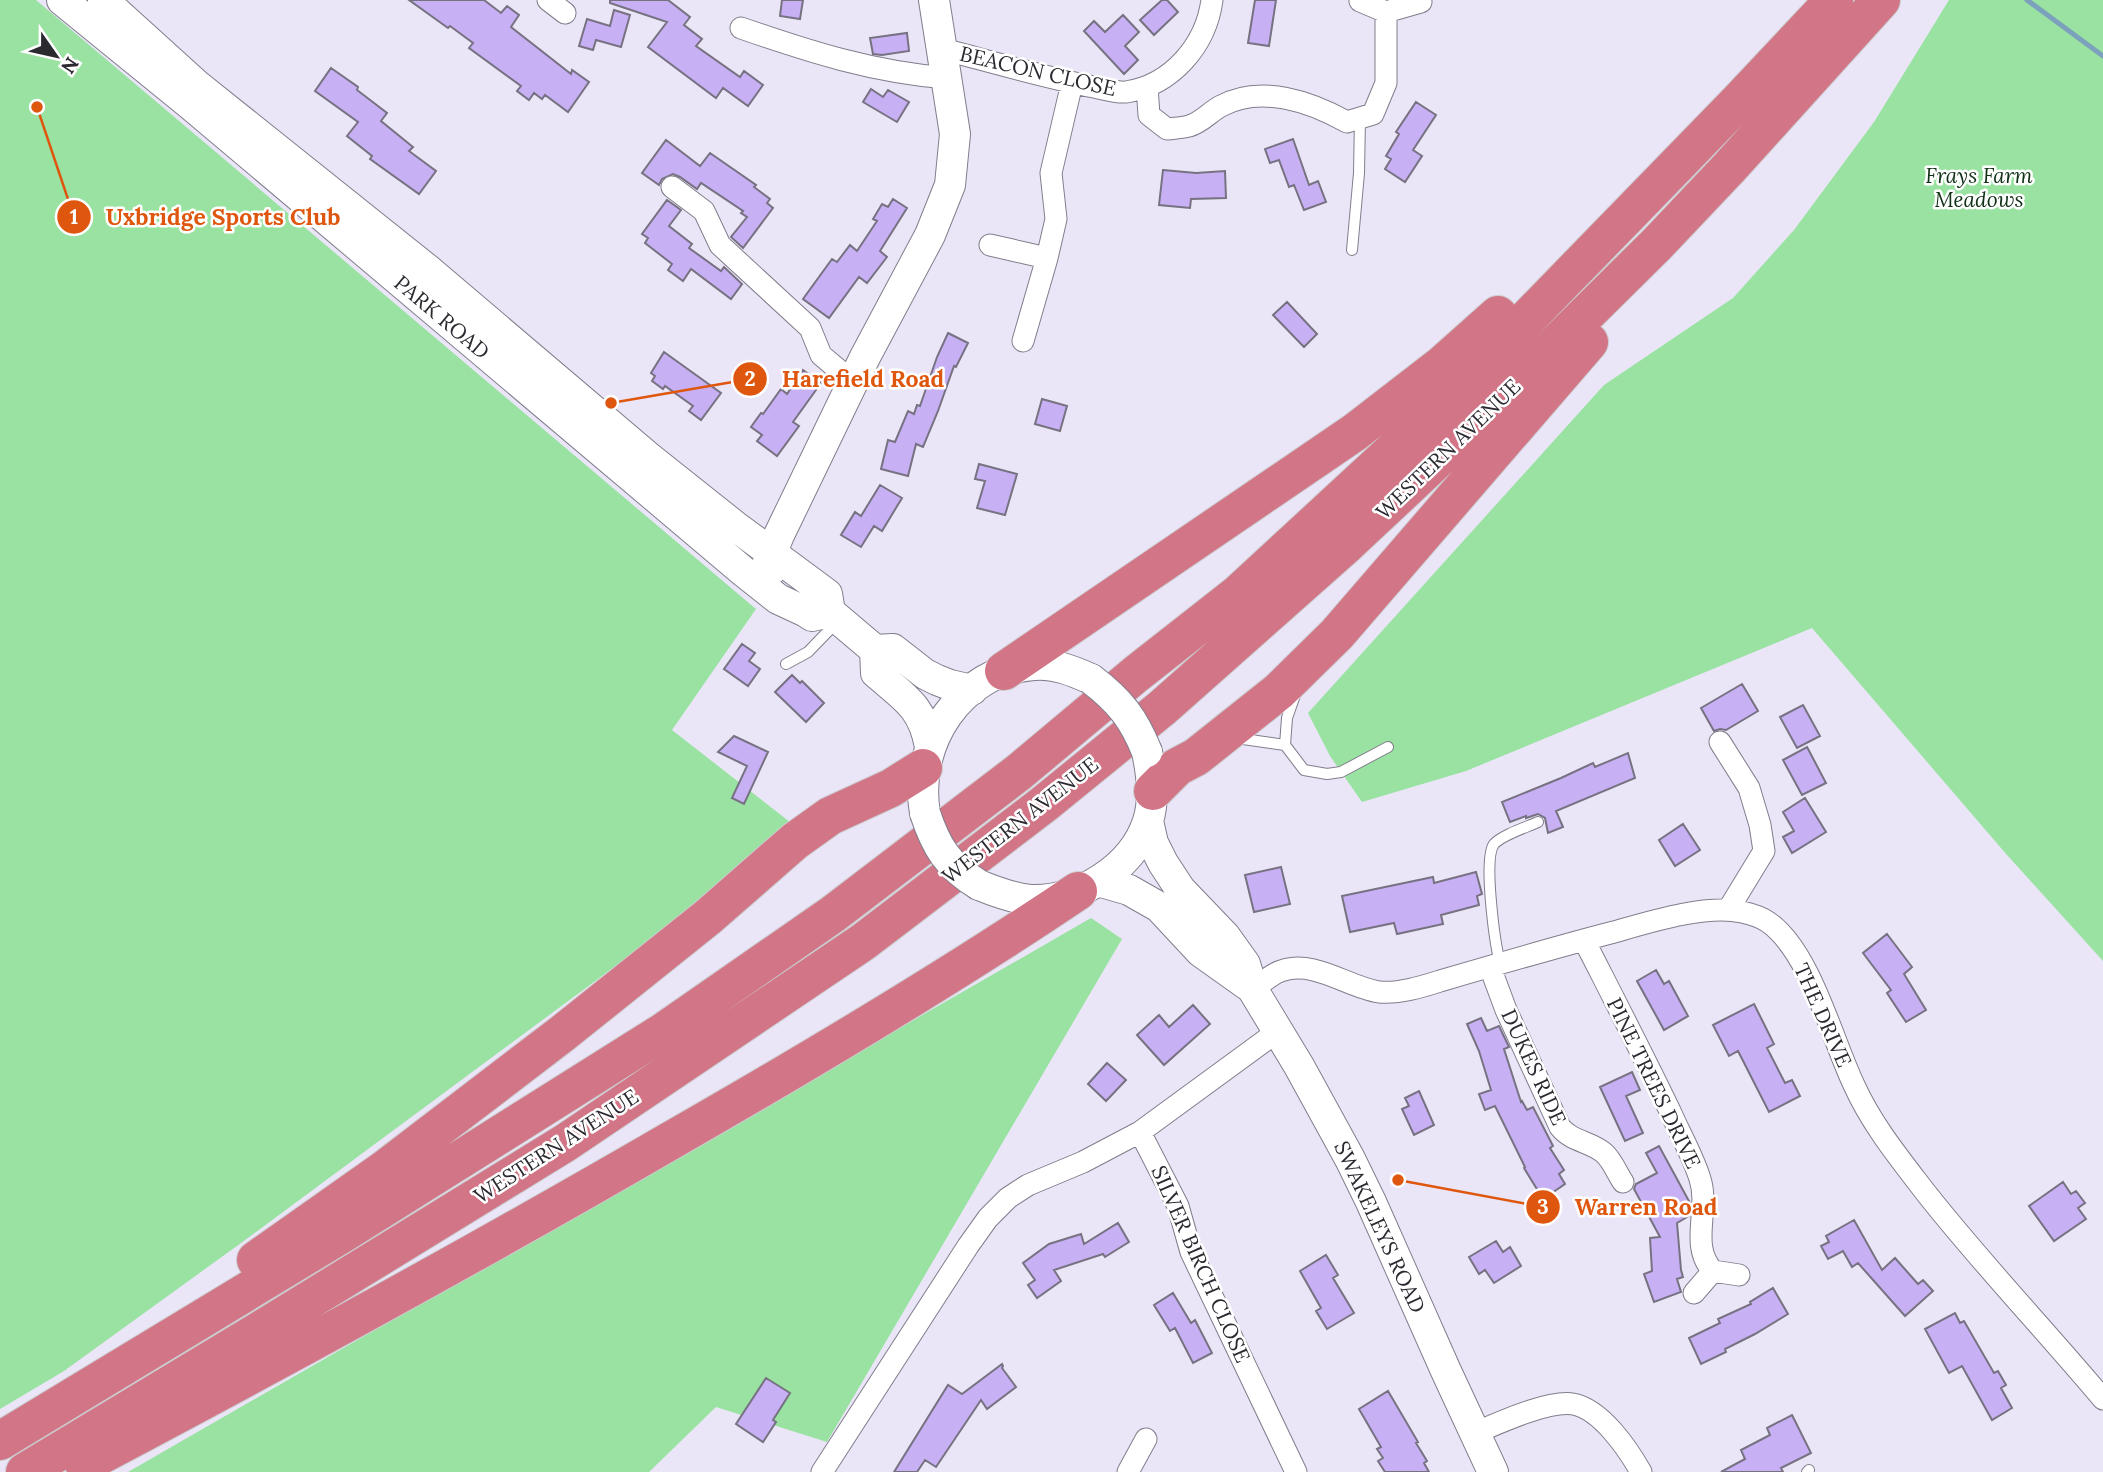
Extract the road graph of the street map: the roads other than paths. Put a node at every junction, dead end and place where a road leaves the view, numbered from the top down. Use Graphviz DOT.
graph roads {
  1 [pos="62,0"];
  2 [pos="103,0"];
  3 [pos="548,0"];
  4 [pos="934,0"];
  5 [pos="1212,0"];
  6 [pos="1832,0"];
  7 [pos="1881,0"];
  8 [pos="1360,1"];
  9 [pos="1421,2"];
  10 [pos="1386,12"];
  11 [pos="565,13"];
  12 [pos="741,28"];
  13 [pos="944,63"];
  14 [pos="1072,83"];
  15 [pos="1147,87"];
  16 [pos="1744,106"];
  17 [pos="1360,118"];
  18 [pos="1729,168"];
  19 [pos="672,187"];
  20 [pos="990,245"];
  21 [pos="1352,250"];
  22 [pos="1047,258"];
  23 [pos="1023,341"];
  24 [pos="853,382"];
  25 [pos="771,552"];
  26 [pos="825,615"];
  27 [pos="875,650"];
  28 [pos="786,664"];
  29 [pos="1305,666"];
  30 [pos="988,680"];
  31 [pos="1222,736"];
  32 [pos="1720,742"];
  33 [pos="1286,745"];
  34 [pos="1388,747"];
  35 [pos="927,758"];
  36 [pos="1150,806"];
  37 [pos="1538,822"];
  38 [pos="1088,886"];
  39 [pos="1728,910"];
  40 [pos="1584,940"];
  41 [pos="1495,965"];
  42 [pos="1253,989"];
  43 [pos="1278,1031"];
  44 [pos="1140,1132"];
  45 [pos="1623,1182"];
  46 [pos="1713,1271"];
  47 [pos="1739,1275"];
  48 [pos="1694,1293"];
  49 [pos="2103,1399"];
  50 [pos="1475,1433"];
  51 [pos="9,1436"];
  52 [pos="1146,1439"];
  53 [pos="25,1472"];
  54 [pos="70,1472"];
  55 [pos="822,1472"];
  56 [pos="1128,1472"];
  57 [pos="1296,1472"];
  58 [pos="1493,1472"];
  59 [pos="1641,1472"];
  1 -- 26 [label="main road, PARK ROAD"];
  2 -- 25 [label="main road, PARK ROAD"];
  3 -- 11 [label="street"];
  4 -- 13 [label="main road"];
  5 -- 15 [label="street, BEACON CLOSE"];
  6 -- 16 [label="highway"];
  7 -- 16 [label="highway, WESTERN AVENUE"];
  8 -- 10 [label="street"];
  9 -- 10 [label="street"];
  10 -- 17 [label="street"];
  12 -- 13 [label="street, BEACON CLOSE"];
  13 -- 14 [label="street, BEACON CLOSE"];
  13 -- 24 [label="main road"];
  14 -- 15 [label="street, BEACON CLOSE"];
  14 -- 22 [label="street"];
  15 -- 17 [label="street"];
  16 -- 18 [label="highway, WESTERN AVENUE"];
  16 -- 30 [label="highway"];
  16 -- 51 [label="highway, WESTERN AVENUE"];
  17 -- 21 [label="lane"];
  18 -- 29 [label="highway"];
  18 -- 53 [label="highway, WESTERN AVENUE"];
  19 -- 24 [label="street"];
  20 -- 22 [label="street"];
  22 -- 23 [label="street"];
  24 -- 25 [label="main road"];
  25 -- 26 [label="main road, PARK ROAD"];
  26 -- 27 [label="main road, PARK ROAD"];
  26 -- 28 [label="lane"];
  27 -- 30 [label="main road, PARK ROAD"];
  27 -- 35 [label="main road"];
  29 -- 31 [label="highway"];
  29 -- 33 [label="lane"];
  30 -- 35 [label="main road"];
  30 -- 36 [label="main road, bridge"];
  31 -- 33 [label="lane"];
  31 -- 36 [label="highway"];
  32 -- 39 [label="street"];
  33 -- 34 [label="lane"];
  35 -- 38 [label="main road, bridge"];
  35 -- 51 [label="highway"];
  36 -- 38 [label="main road"];
  36 -- 42 [label="main road, SWAKELEYS ROAD"];
  37 -- 41 [label="lane"];
  38 -- 42 [label="main road, SWAKELEYS ROAD"];
  38 -- 54 [label="highway"];
  39 -- 40 [label="street, THE DRIVE"];
  39 -- 49 [label="street, THE DRIVE"];
  40 -- 41 [label="street, THE DRIVE"];
  40 -- 46 [label="street, PINE TREES DRIVE"];
  41 -- 42 [label="street, THE DRIVE"];
  41 -- 45 [label="street, DUKES RIDE"];
  42 -- 43 [label="main road, SWAKELEYS ROAD"];
  43 -- 44 [label="street"];
  43 -- 50 [label="main road, SWAKELEYS ROAD"];
  44 -- 55 [label="street"];
  44 -- 57 [label="street, SILVER BIRCH CLOSE"];
  46 -- 47 [label="street"];
  46 -- 48 [label="street"];
  50 -- 58 [label="main road, SWAKELEYS ROAD"];
  50 -- 59 [label="street"];
  52 -- 56 [label="street"];
}
